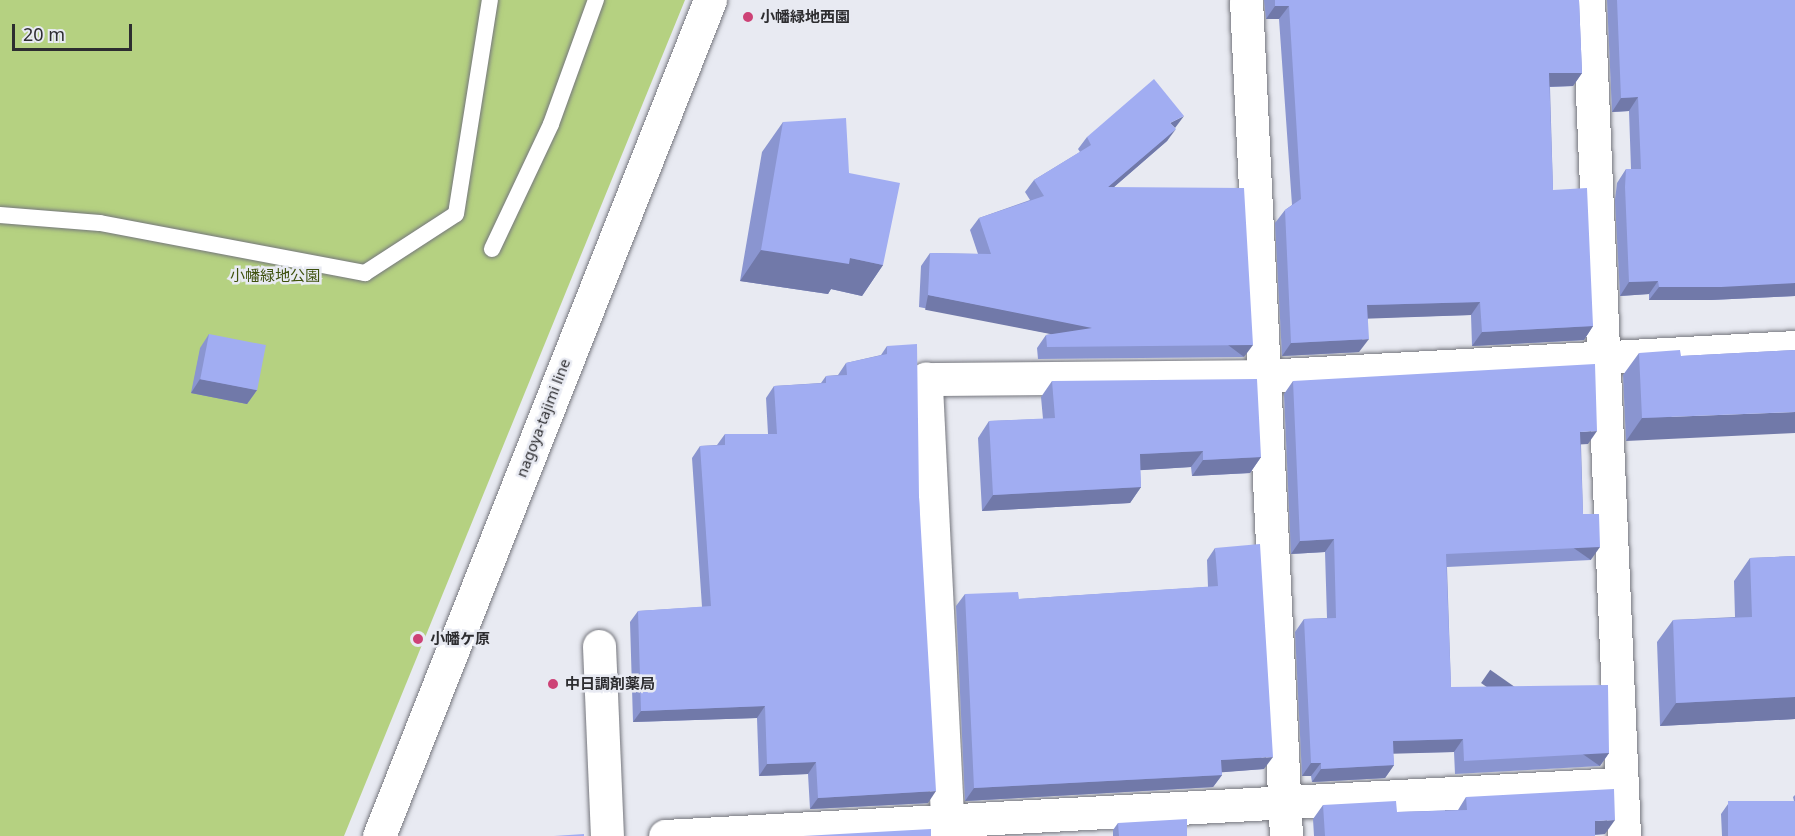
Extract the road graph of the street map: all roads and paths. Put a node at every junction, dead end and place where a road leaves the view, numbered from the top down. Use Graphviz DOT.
graph roads {
  1 [pos="490,0"];
  2 [pos="596,0"];
  3 [pos="710,0"];
  4 [pos="1246,0"];
  5 [pos="1588,0"];
  6 [pos="0,215"];
  7 [pos="492,249"];
  8 [pos="1795,347"];
  9 [pos="1604,359"];
  10 [pos="1263,376"];
  11 [pos="599,646"];
  12 [pos="1620,784"];
  13 [pos="1284,802"];
  14 [pos="948,828"];
  15 [pos="379,836"];
  16 [pos="607,836"];
  17 [pos="665,836"];
  18 [pos="1286,836"];
  19 [pos="1624,836"];
  1 -- 6 [label="lane"];
  2 -- 7 [label="lane"];
  3 -- 15 [label="street, nagoya-tajimi line"];
  4 -- 10 [label="street"];
  5 -- 9 [label="street"];
  8 -- 9 [label="street"];
  9 -- 10 [label="street"];
  9 -- 12 [label="street"];
  10 -- 13 [label="street"];
  10 -- 14 [label="street"];
  11 -- 16 [label="street"];
  12 -- 13 [label="street"];
  12 -- 19 [label="street"];
  13 -- 14 [label="street"];
  13 -- 18 [label="street"];
  14 -- 17 [label="street"];
}
